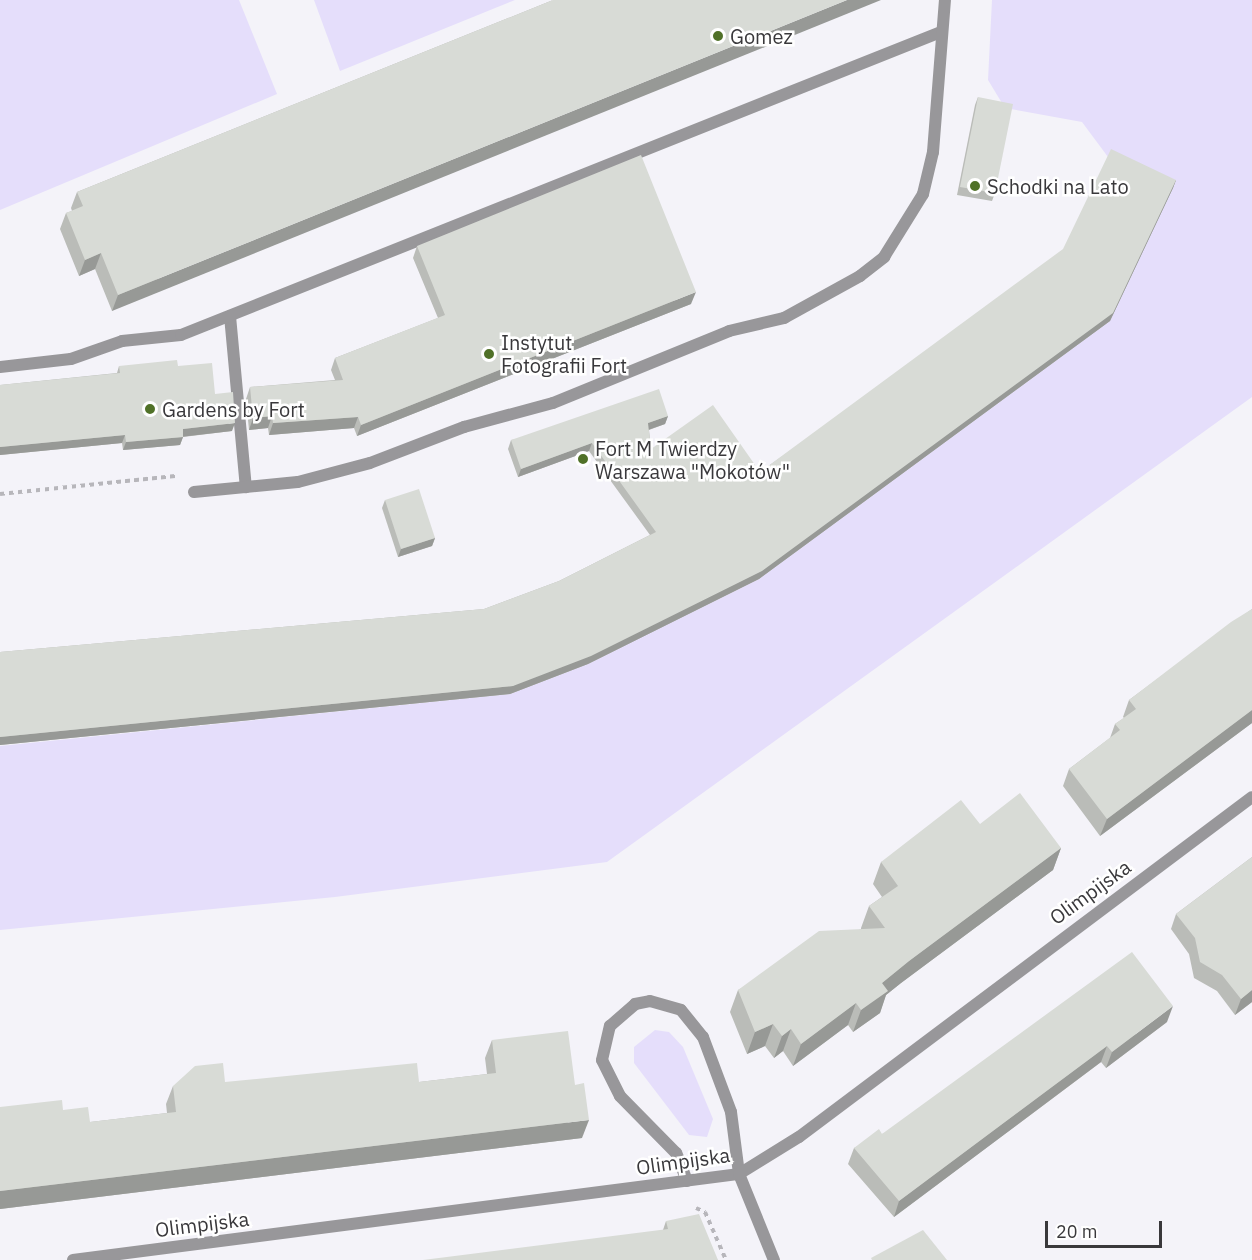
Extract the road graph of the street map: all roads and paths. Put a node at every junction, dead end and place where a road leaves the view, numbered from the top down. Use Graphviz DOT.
graph roads {
  1 [pos="945,0"];
  2 [pos="941,32"];
  3 [pos="230,316"];
  4 [pos="0,367"];
  5 [pos="186,475"];
  6 [pos="246,487"];
  7 [pos="194,492"];
  8 [pos="0,494"];
  9 [pos="1252,797"];
  10 [pos="738,1174"];
  11 [pos="687,1181"];
  12 [pos="73,1260"];
  13 [pos="774,1260"];
  1 -- 2 [label="street"];
  2 -- 3 [label="street"];
  2 -- 6 [label="street"];
  3 -- 4 [label="street"];
  3 -- 6 [label="street"];
  5 -- 8 [label="path"];
  6 -- 7 [label="street"];
  9 -- 10 [label="street, Olimpijska"];
  10 -- 11 [label="street, Olimpijska"];
  10 -- 11 [label="street"];
  10 -- 13 [label="street"];
  11 -- 12 [label="street, Olimpijska"];
}
